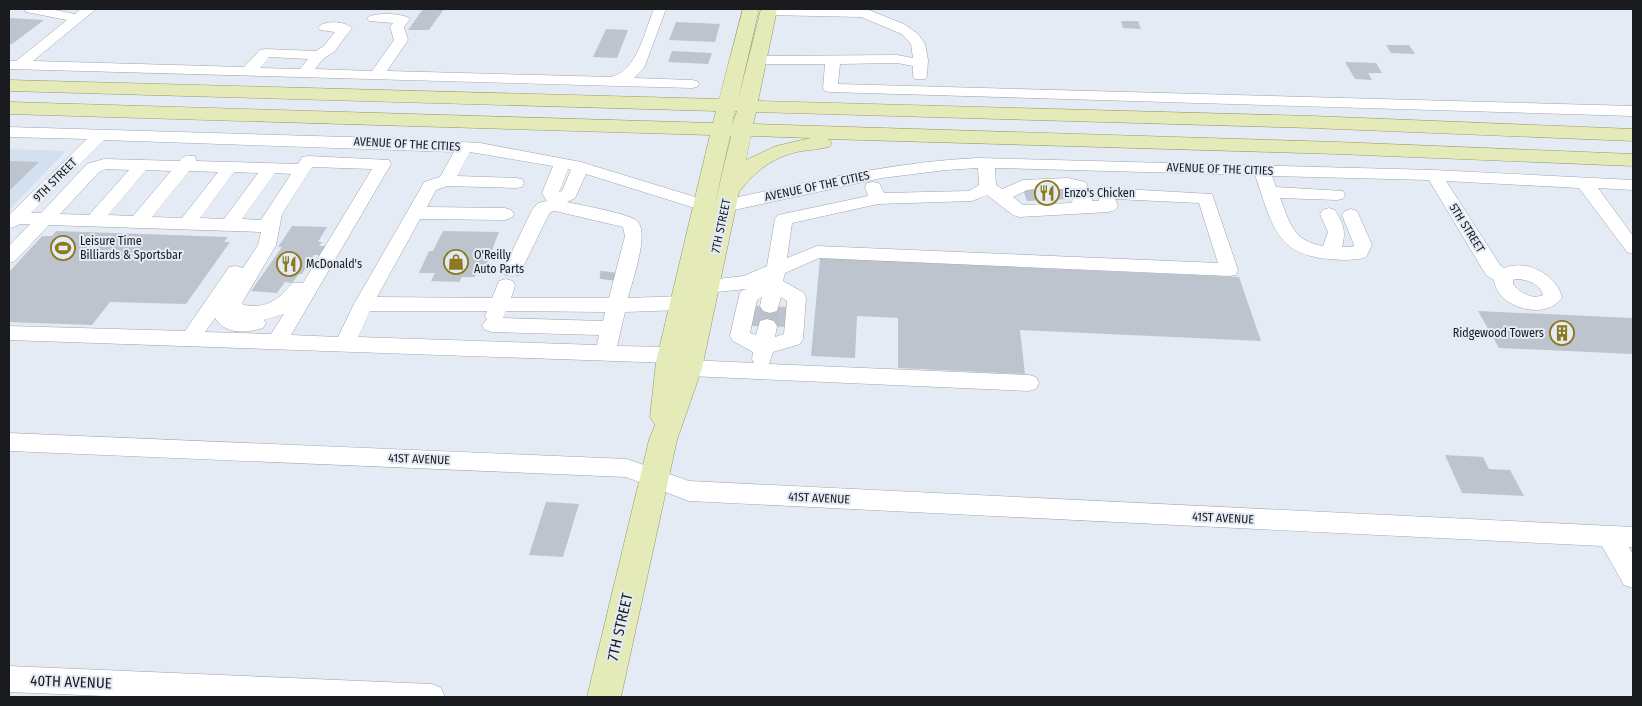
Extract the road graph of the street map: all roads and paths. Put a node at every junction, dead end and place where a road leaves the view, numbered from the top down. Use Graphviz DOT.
graph roads {
  1 [pos="31,9"];
  2 [pos="89,9"];
  3 [pos="660,9"];
  4 [pos="763,10"];
  5 [pos="861,11"];
  6 [pos="77,18"];
  7 [pos="374,18"];
  8 [pos="325,27"];
  9 [pos="741,50"];
  10 [pos="319,55"];
  11 [pos="833,60"];
  12 [pos="757,64"];
  13 [pos="920,64"];
  14 [pos="14,65"];
  15 [pos="248,72"];
  16 [pos="303,74"];
  17 [pos="376,76"];
  18 [pos="608,82"];
  19 [pos="692,84"];
  20 [pos="9,85"];
  21 [pos="920,90"];
  22 [pos="648,103"];
  23 [pos="729,105"];
  24 [pos="749,106"];
  25 [pos="9,108"];
  26 [pos="1633,111"];
  27 [pos="1002,113"];
  28 [pos="448,121"];
  29 [pos="722,129"];
  30 [pos="744,129"];
  31 [pos="9,132"];
  32 [pos="100,135"];
  33 [pos="1633,135"];
  34 [pos="208,138"];
  35 [pos="322,141"];
  36 [pos="1123,141"];
  37 [pos="465,147"];
  38 [pos="1633,160"];
  39 [pos="563,163"];
  40 [pos="986,163"];
  41 [pos="142,165"];
  42 [pos="306,165"];
  43 [pos="1097,165"];
  44 [pos="184,166"];
  45 [pos="230,167"];
  46 [pos="581,167"];
  47 [pos="270,168"];
  48 [pos="713,168"];
  49 [pos="1261,170"];
  50 [pos="1320,172"];
  51 [pos="868,175"];
  52 [pos="1434,175"];
  53 [pos="446,181"];
  54 [pos="1584,182"];
  55 [pos="516,183"];
  56 [pos="1633,185"];
  57 [pos="994,192"];
  58 [pos="1270,192"];
  59 [pos="1105,193"];
  60 [pos="878,199"];
  61 [pos="719,201"];
  62 [pos="556,203"];
  63 [pos="1328,203"];
  64 [pos="1076,208"];
  65 [pos="416,213"];
  66 [pos="505,214"];
  67 [pos="353,215"];
  68 [pos="45,219"];
  69 [pos="270,220"];
  70 [pos="93,221"];
  71 [pos="13,222"];
  72 [pos="138,222"];
  73 [pos="186,224"];
  74 [pos="228,225"];
  75 [pos="1633,248"];
  76 [pos="1331,252"];
  77 [pos="9,257"];
  78 [pos="774,277"];
  79 [pos="1503,277"];
  80 [pos="707,286"];
  81 [pos="614,287"];
  82 [pos="682,303"];
  83 [pos="364,304"];
  84 [pos="500,305"];
  85 [pos="770,306"];
  86 [pos="492,325"];
  87 [pos="767,326"];
  88 [pos="611,328"];
  89 [pos="9,333"];
  90 [pos="190,339"];
  91 [pos="277,342"];
  92 [pos="344,345"];
  93 [pos="484,348"];
  94 [pos="763,348"];
  95 [pos="605,352"];
  96 [pos="680,361"];
  97 [pos="761,371"];
  98 [pos="1029,383"];
  99 [pos="9,442"];
  100 [pos="655,478"];
  101 [pos="1609,536"];
  102 [pos="1633,537"];
  103 [pos="1633,577"];
  104 [pos="9,679"];
  105 [pos="432,697"];
  106 [pos="604,697"];
  1 -- 6 [label="street"];
  2 -- 6 [label="street"];
  3 -- 18 [label="street"];
  4 -- 5 [label="street"];
  4 -- 9 [label="main road, 7TH STREET"];
  4 -- 12 [label="main road, 7TH STREET"];
  5 -- 13 [label="street"];
  6 -- 14 [label="street"];
  7 -- 17 [label="street"];
  8 -- 10 [label="street"];
  9 -- 22 [label="main road"];
  9 -- 23 [label="main road, 7TH STREET"];
  10 -- 15 [label="street"];
  10 -- 16 [label="street"];
  11 -- 12 [label="street"];
  11 -- 13 [label="street"];
  11 -- 21 [label="street"];
  12 -- 24 [label="main road, 7TH STREET"];
  12 -- 27 [label="main road"];
  13 -- 21 [label="street"];
  14 -- 15 [label="street"];
  15 -- 16 [label="street"];
  16 -- 17 [label="street"];
  17 -- 18 [label="street"];
  18 -- 19 [label="street"];
  20 -- 22 [label="main road"];
  21 -- 26 [label="street"];
  22 -- 23 [label="main road"];
  23 -- 24 [label="main road"];
  23 -- 29 [label="main road, 7TH STREET"];
  24 -- 27 [label="main road"];
  24 -- 30 [label="main road, 7TH STREET"];
  25 -- 28 [label="main road, AVENUE OF THE CITIES"];
  27 -- 33 [label="main road"];
  28 -- 29 [label="main road, AVENUE OF THE CITIES"];
  28 -- 48 [label="main road"];
  29 -- 30 [label="main road, AVENUE OF THE CITIES"];
  29 -- 48 [label="main road, 7TH STREET"];
  30 -- 36 [label="main road, AVENUE OF THE CITIES"];
  30 -- 61 [label="main road, 7TH STREET"];
  31 -- 32 [label="street, AVENUE OF THE CITIES"];
  32 -- 34 [label="street, AVENUE OF THE CITIES"];
  32 -- 71 [label="street, 9TH STREET"];
  34 -- 35 [label="street, AVENUE OF THE CITIES"];
  34 -- 44 [label="street"];
  35 -- 37 [label="street, AVENUE OF THE CITIES"];
  35 -- 42 [label="street"];
  36 -- 38 [label="main road, AVENUE OF THE CITIES"];
  36 -- 61 [label="main road"];
  37 -- 39 [label="street, AVENUE OF THE CITIES"];
  37 -- 53 [label="street"];
  39 -- 46 [label="street, AVENUE OF THE CITIES"];
  39 -- 62 [label="street"];
  40 -- 43 [label="street, AVENUE OF THE CITIES"];
  40 -- 51 [label="street, AVENUE OF THE CITIES"];
  40 -- 57 [label="street"];
  41 -- 44 [label="street"];
  41 -- 68 [label="street"];
  41 -- 70 [label="street"];
  42 -- 47 [label="street"];
  42 -- 67 [label="street"];
  42 -- 69 [label="street"];
  43 -- 49 [label="street, AVENUE OF THE CITIES"];
  43 -- 59 [label="street"];
  44 -- 45 [label="street"];
  44 -- 72 [label="street"];
  45 -- 47 [label="street"];
  45 -- 73 [label="street"];
  46 -- 61 [label="street, AVENUE OF THE CITIES"];
  46 -- 62 [label="street"];
  47 -- 74 [label="street"];
  48 -- 61 [label="main road, 7TH STREET"];
  49 -- 50 [label="street, AVENUE OF THE CITIES"];
  49 -- 58 [label="street"];
  50 -- 52 [label="street, AVENUE OF THE CITIES"];
  50 -- 63 [label="street"];
  51 -- 60 [label="street"];
  51 -- 61 [label="street, AVENUE OF THE CITIES"];
  52 -- 54 [label="street, AVENUE OF THE CITIES"];
  52 -- 79 [label="street, 5TH STREET"];
  53 -- 55 [label="street"];
  53 -- 65 [label="street"];
  54 -- 56 [label="street, AVENUE OF THE CITIES"];
  54 -- 75 [label="street"];
  57 -- 60 [label="street"];
  57 -- 64 [label="street"];
  57 -- 64 [label="street"];
  58 -- 63 [label="street"];
  58 -- 76 [label="street"];
  59 -- 64 [label="street"];
  59 -- 78 [label="street"];
  60 -- 78 [label="street"];
  61 -- 80 [label="main road, 7TH STREET"];
  61 -- 82 [label="main road, 7TH STREET"];
  62 -- 81 [label="street"];
  62 -- 84 [label="street"];
  63 -- 76 [label="street"];
  63 -- 76 [label="street"];
  65 -- 66 [label="street"];
  65 -- 83 [label="street"];
  67 -- 69 [label="street"];
  67 -- 91 [label="street"];
  68 -- 70 [label="street"];
  68 -- 71 [label="street"];
  68 -- 77 [label="street"];
  69 -- 74 [label="street"];
  69 -- 90 [label="street"];
  70 -- 72 [label="street"];
  72 -- 73 [label="street"];
  73 -- 74 [label="street"];
  78 -- 80 [label="street"];
  78 -- 85 [label="street"];
  78 -- 94 [label="street"];
  78 -- 94 [label="street"];
  80 -- 96 [label="main road, 7TH STREET"];
  81 -- 82 [label="street"];
  81 -- 84 [label="street"];
  81 -- 88 [label="street"];
  82 -- 96 [label="main road, 7TH STREET"];
  83 -- 84 [label="street"];
  83 -- 92 [label="street"];
  84 -- 86 [label="street"];
  86 -- 88 [label="street"];
  86 -- 93 [label="street"];
  87 -- 94 [label="street"];
  88 -- 95 [label="street"];
  89 -- 90 [label="street"];
  90 -- 91 [label="street"];
  91 -- 92 [label="street"];
  92 -- 93 [label="street"];
  93 -- 95 [label="street"];
  94 -- 97 [label="street"];
  95 -- 96 [label="street"];
  96 -- 97 [label="street"];
  96 -- 100 [label="main road, 7TH STREET"];
  97 -- 98 [label="street"];
  99 -- 100 [label="street, 41ST AVENUE"];
  100 -- 101 [label="street, 41ST AVENUE"];
  100 -- 106 [label="main road, 7TH STREET"];
  101 -- 102 [label="street, 41ST AVENUE"];
  101 -- 103 [label="street"];
  104 -- 105 [label="street, 40TH AVENUE"];
}
